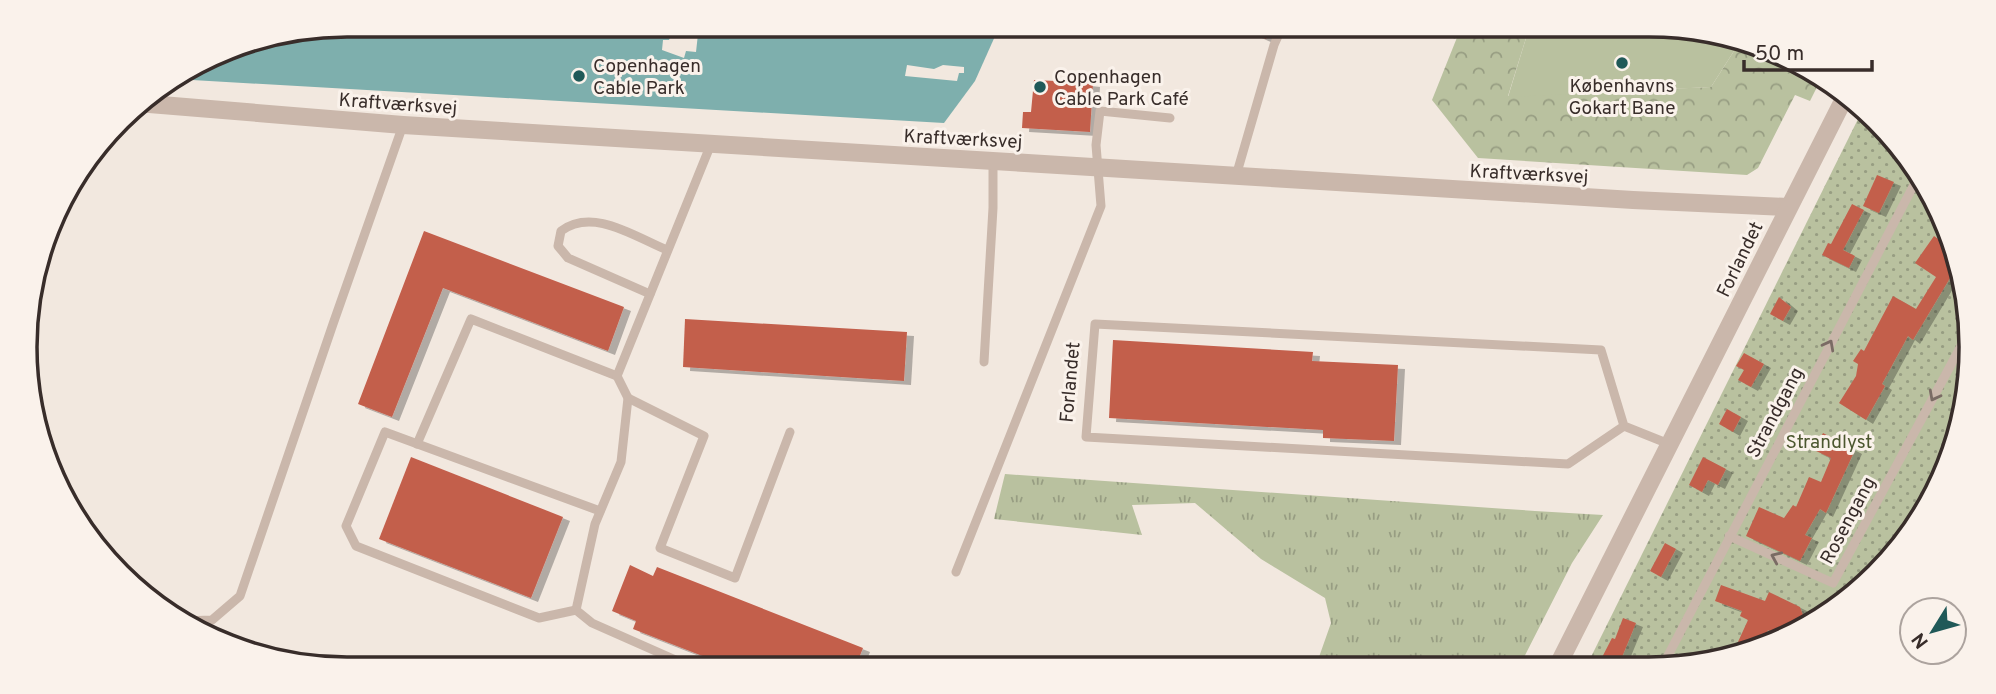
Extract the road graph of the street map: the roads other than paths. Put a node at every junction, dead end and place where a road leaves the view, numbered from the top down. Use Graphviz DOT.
graph roads {
  1 [pos="1278,37"];
  2 [pos="154,104"];
  3 [pos="1841,104"];
  4 [pos="1170,118"];
  5 [pos="404,125"];
  6 [pos="711,144"];
  7 [pos="993,161"];
  8 [pos="1098,167"];
  9 [pos="1236,176"];
  10 [pos="1914,185"];
  11 [pos="1788,207"];
  12 [pos="667,250"];
  13 [pos="650,294"];
  14 [pos="1959,350"];
  15 [pos="984,362"];
  16 [pos="617,376"];
  17 [pos="628,398"];
  18 [pos="1624,426"];
  19 [pos="790,432"];
  20 [pos="417,444"];
  21 [pos="1669,444"];
  22 [pos="600,511"];
  23 [pos="1729,536"];
  24 [pos="956,572"];
  25 [pos="576,611"];
  26 [pos="201,620"];
  27 [pos="668,657"];
  28 [pos="1562,657"];
  29 [pos="1667,657"];
  1 -- 9 [label="lane"];
  2 -- 5 [label="street, Kraftværksvej"];
  3 -- 11 [label="street, Forlandet"];
  4 -- 8 [label="lane"];
  5 -- 6 [label="street, Kraftværksvej"];
  5 -- 26 [label="lane"];
  6 -- 7 [label="street, Kraftværksvej"];
  6 -- 12 [label="lane"];
  7 -- 8 [label="street, Kraftværksvej"];
  7 -- 15 [label="lane"];
  8 -- 9 [label="street, Kraftværksvej"];
  8 -- 24 [label="lane"];
  9 -- 11 [label="street, Kraftværksvej"];
  23 -- 10 [label="lane, Strandgang, one-way"];
  11 -- 21 [label="street, Forlandet"];
  12 -- 13 [label="lane"];
  12 -- 13 [label="lane"];
  13 -- 16 [label="lane"];
  14 -- 23 [label="lane, Rosengang, one-way"];
  16 -- 17 [label="lane"];
  16 -- 20 [label="lane"];
  17 -- 19 [label="lane"];
  17 -- 22 [label="lane"];
  18 -- 18 [label="lane, Forlandet"];
  18 -- 21 [label="lane"];
  20 -- 22 [label="lane"];
  20 -- 25 [label="lane"];
  21 -- 28 [label="street, Forlandet"];
  22 -- 25 [label="lane"];
  23 -- 29 [label="lane, Strandgang"];
  25 -- 27 [label="lane"];
}
